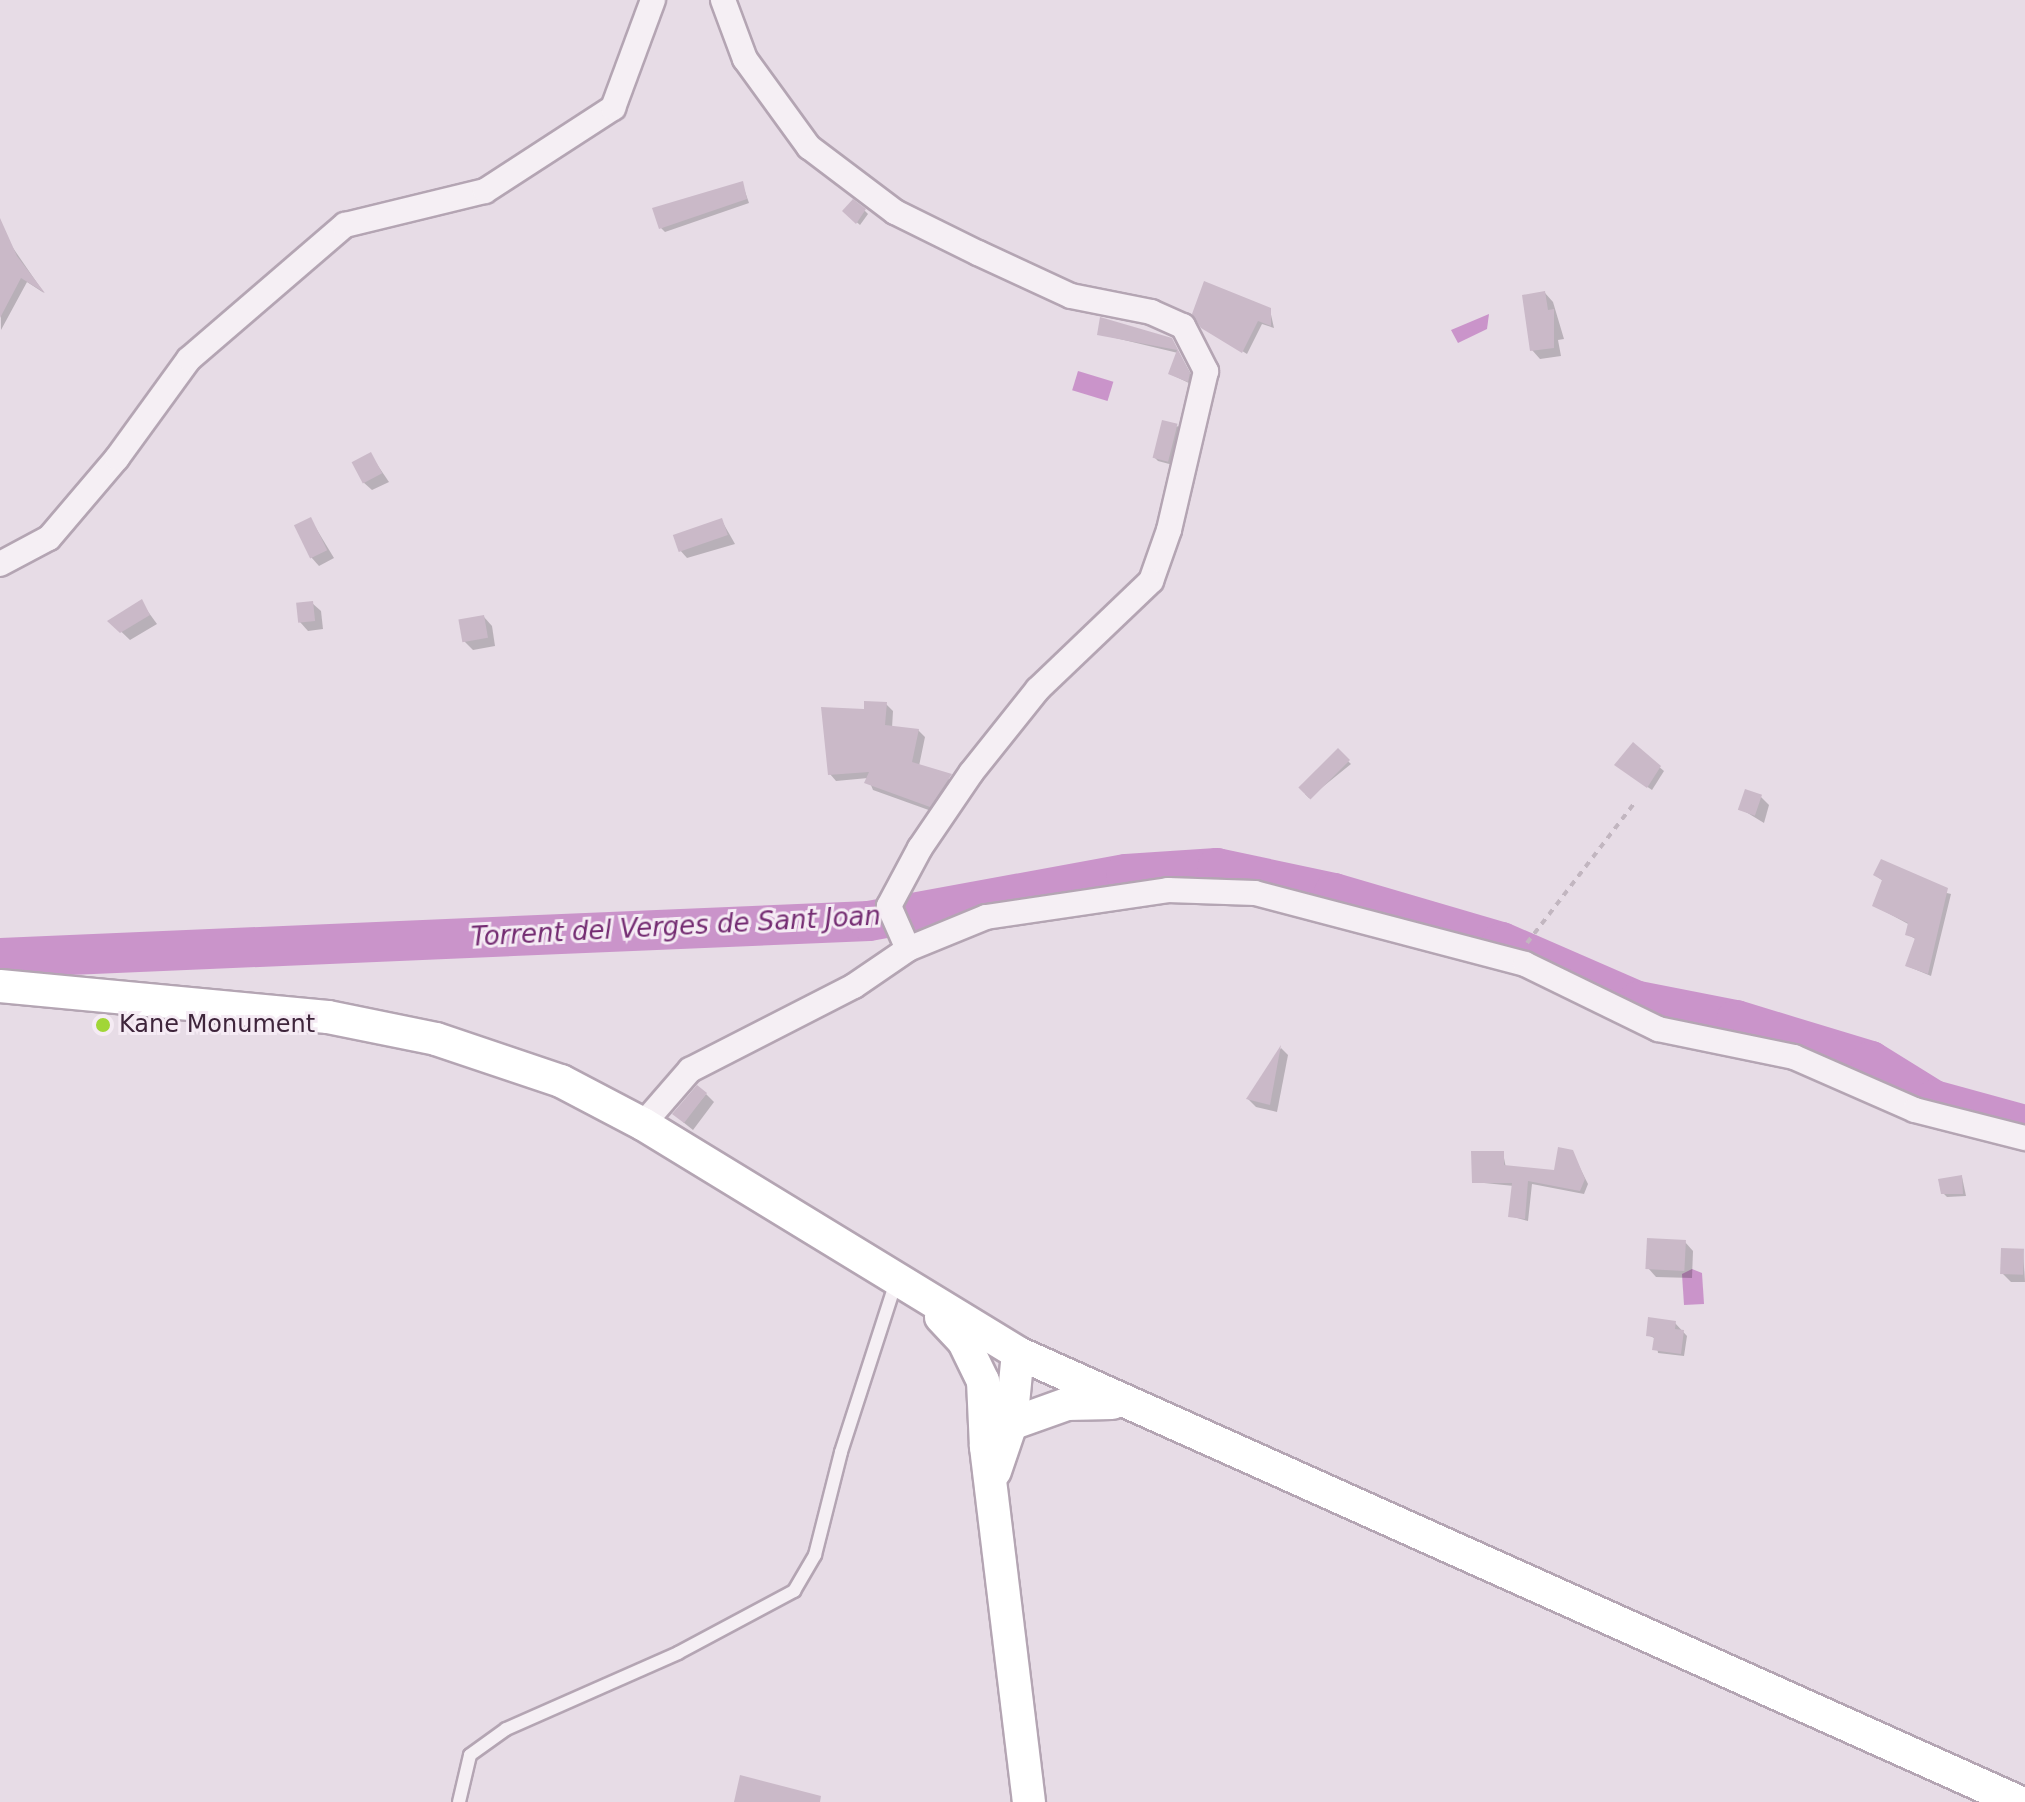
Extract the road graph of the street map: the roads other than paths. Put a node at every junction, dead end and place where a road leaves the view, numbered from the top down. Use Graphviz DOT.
graph roads {
  1 [pos="653,0"];
  2 [pos="723,0"];
  3 [pos="0,564"];
  4 [pos="908,949"];
  5 [pos="0,986"];
  6 [pos="643,1124"];
  7 [pos="2025,1138"];
  8 [pos="910,1289"];
  9 [pos="1018,1353"];
  10 [pos="1120,1403"];
  11 [pos="986,1404"];
  12 [pos="1011,1424"];
  13 [pos="992,1483"];
  14 [pos="459,1802"];
  15 [pos="1029,1802"];
  16 [pos="2019,1802"];
  1 -- 3 [label="street"];
  2 -- 4 [label="street"];
  4 -- 6 [label="street"];
  4 -- 7 [label="street"];
  5 -- 6 [label="main road"];
  6 -- 8 [label="main road"];
  8 -- 9 [label="main road"];
  8 -- 11 [label="main road"];
  8 -- 14 [label="lane"];
  9 -- 10 [label="main road"];
  9 -- 11 [label="main road"];
  9 -- 12 [label="main road"];
  10 -- 12 [label="main road"];
  10 -- 16 [label="main road"];
  11 -- 13 [label="main road"];
  12 -- 13 [label="main road"];
  13 -- 15 [label="main road"];
}
